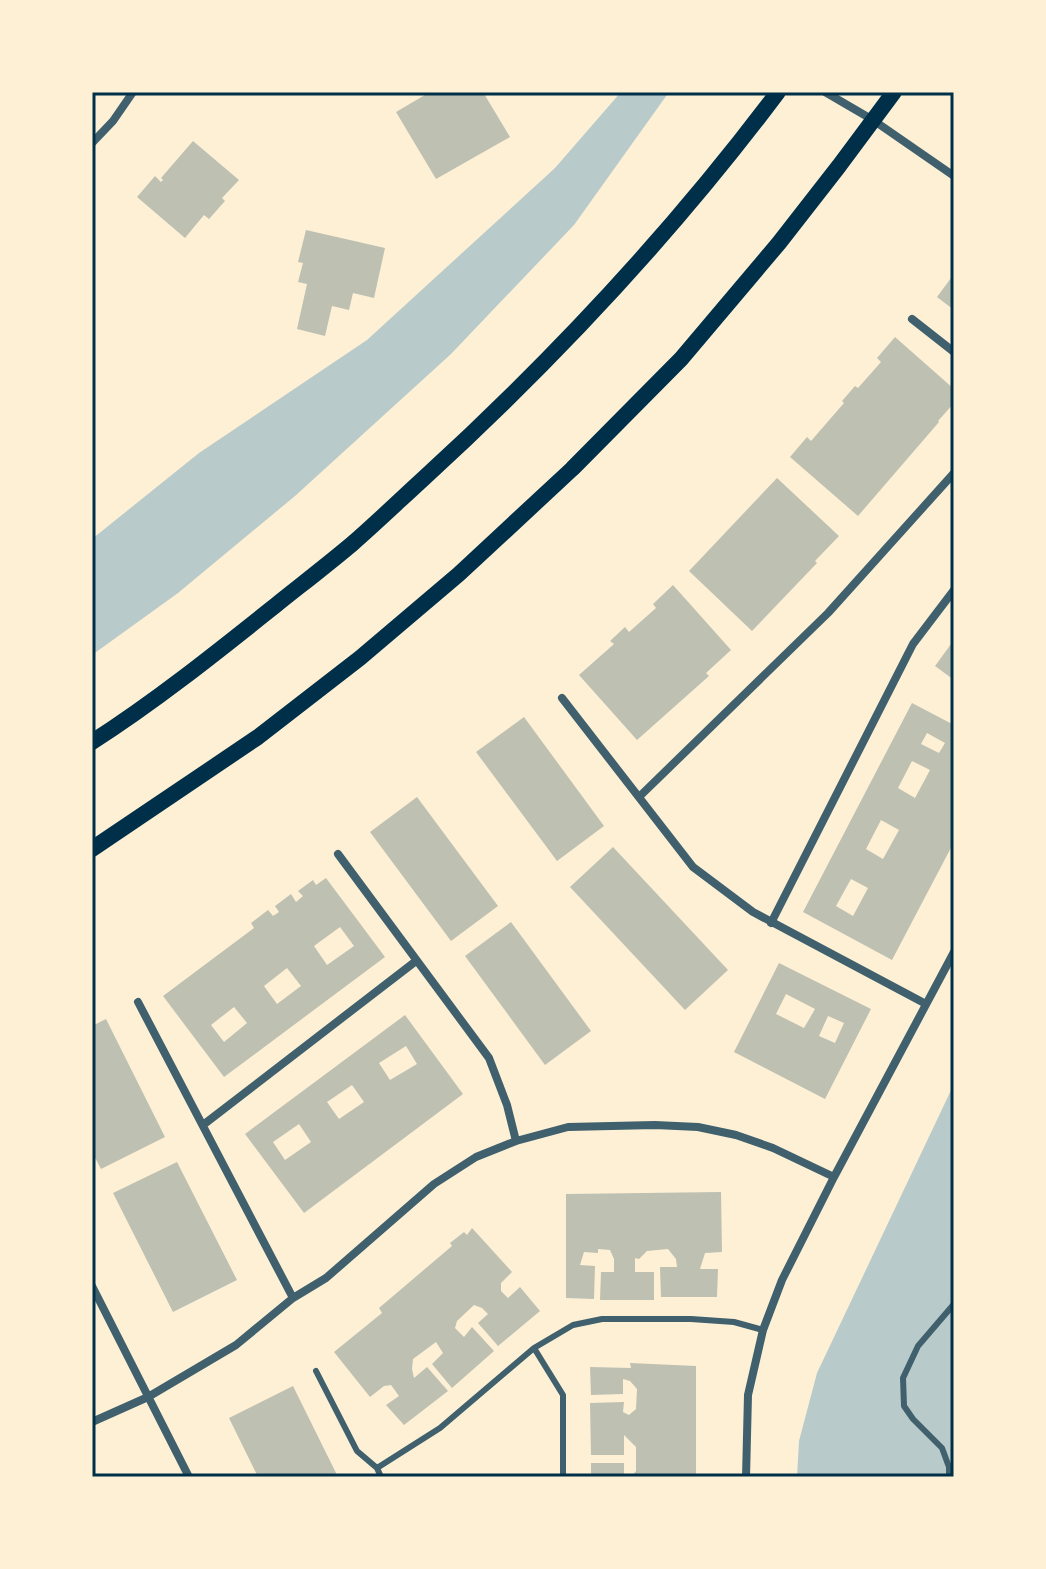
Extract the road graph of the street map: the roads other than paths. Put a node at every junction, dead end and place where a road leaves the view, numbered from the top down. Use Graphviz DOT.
graph roads {
  1 [pos="133,92"];
  2 [pos="778,92"];
  3 [pos="825,92"];
  4 [pos="894,92"];
  5 [pos="873,120"];
  6 [pos="92,143"];
  7 [pos="954,176"];
  8 [pos="912,319"];
  9 [pos="954,352"];
  10 [pos="954,473"];
  11 [pos="954,590"];
  12 [pos="562,698"];
  13 [pos="92,742"];
  14 [pos="639,797"];
  15 [pos="92,849"];
  16 [pos="338,854"];
  17 [pos="771,923"];
  18 [pos="954,952"];
  19 [pos="416,961"];
  20 [pos="138,1002"];
  21 [pos="926,1004"];
  22 [pos="203,1125"];
  23 [pos="516,1141"];
  24 [pos="834,1177"];
  25 [pos="92,1286"];
  26 [pos="293,1298"];
  27 [pos="954,1304"];
  28 [pos="763,1330"];
  29 [pos="534,1348"];
  30 [pos="316,1371"];
  31 [pos="148,1397"];
  32 [pos="92,1422"];
  33 [pos="377,1468"];
  34 [pos="189,1477"];
  35 [pos="381,1477"];
  36 [pos="563,1477"];
  37 [pos="746,1477"];
  38 [pos="949,1477"];
  1 -- 6 [label="street"];
  2 -- 13 [label="main road"];
  3 -- 5 [label="street"];
  4 -- 5 [label="main road"];
  5 -- 7 [label="street"];
  5 -- 15 [label="main road"];
  8 -- 9 [label="street"];
  10 -- 14 [label="street"];
  11 -- 17 [label="street"];
  12 -- 14 [label="street"];
  14 -- 17 [label="street"];
  16 -- 19 [label="street"];
  17 -- 21 [label="street"];
  18 -- 21 [label="street"];
  19 -- 22 [label="street"];
  19 -- 23 [label="street"];
  20 -- 22 [label="street"];
  21 -- 24 [label="street"];
  22 -- 26 [label="street"];
  23 -- 24 [label="street"];
  23 -- 26 [label="street"];
  24 -- 28 [label="street"];
  25 -- 31 [label="street"];
  26 -- 31 [label="street"];
  27 -- 38 [label="lane"];
  28 -- 29 [label="lane"];
  28 -- 37 [label="street"];
  29 -- 33 [label="lane"];
  29 -- 36 [label="lane"];
  30 -- 33 [label="lane"];
  31 -- 32 [label="street"];
  31 -- 34 [label="street"];
  33 -- 35 [label="lane"];
}
